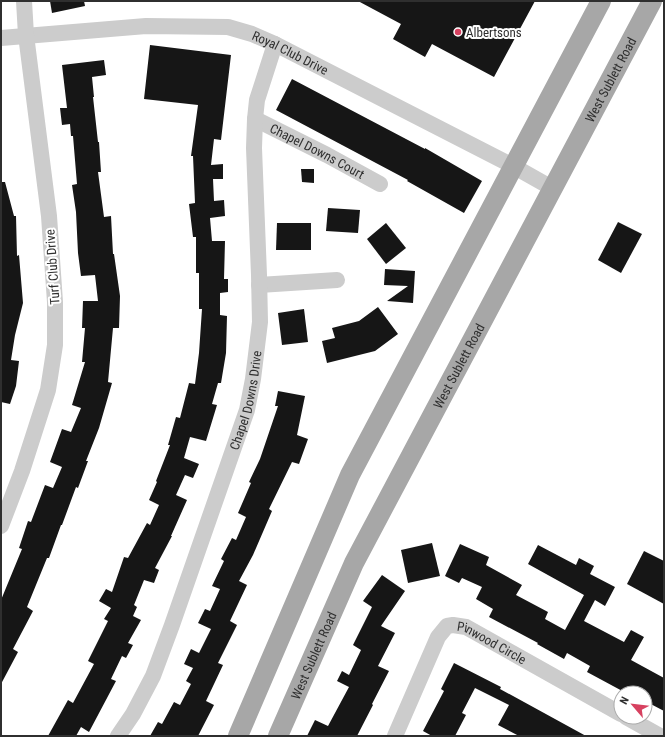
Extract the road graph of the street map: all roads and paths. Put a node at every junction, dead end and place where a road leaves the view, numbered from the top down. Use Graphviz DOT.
graph roads {
  1 [pos="24,1"];
  2 [pos="601,1"];
  3 [pos="652,1"];
  4 [pos="26,35"];
  5 [pos="1,38"];
  6 [pos="275,44"];
  7 [pos="255,119"];
  8 [pos="513,166"];
  9 [pos="380,184"];
  10 [pos="552,188"];
  11 [pos="337,280"];
  12 [pos="260,286"];
  13 [pos="1,526"];
  14 [pos="613,710"];
  15 [pos="640,725"];
  16 [pos="118,736"];
  17 [pos="238,736"];
  18 [pos="278,736"];
  19 [pos="395,736"];
  20 [pos="660,736"];
  1 -- 4 [label="street, Turf Club Drive"];
  2 -- 8 [label="main road"];
  3 -- 10 [label="main road, West Sublett Road"];
  4 -- 5 [label="street, Royal Club Drive"];
  4 -- 6 [label="street, Royal Club Drive"];
  4 -- 13 [label="street, Turf Club Drive"];
  6 -- 7 [label="street, Chapel Downs Drive"];
  6 -- 8 [label="street, Royal Club Drive"];
  7 -- 9 [label="street, Chapel Downs Court"];
  7 -- 12 [label="street, Chapel Downs Drive"];
  8 -- 10 [label="street, Royal Club Drive"];
  8 -- 17 [label="main road"];
  10 -- 18 [label="main road, West Sublett Road"];
  11 -- 12 [label="street"];
  12 -- 16 [label="street, Chapel Downs Drive"];
  14 -- 19 [label="street, Pinwood Circle"];
  15 -- 20 [label="street"];
}
